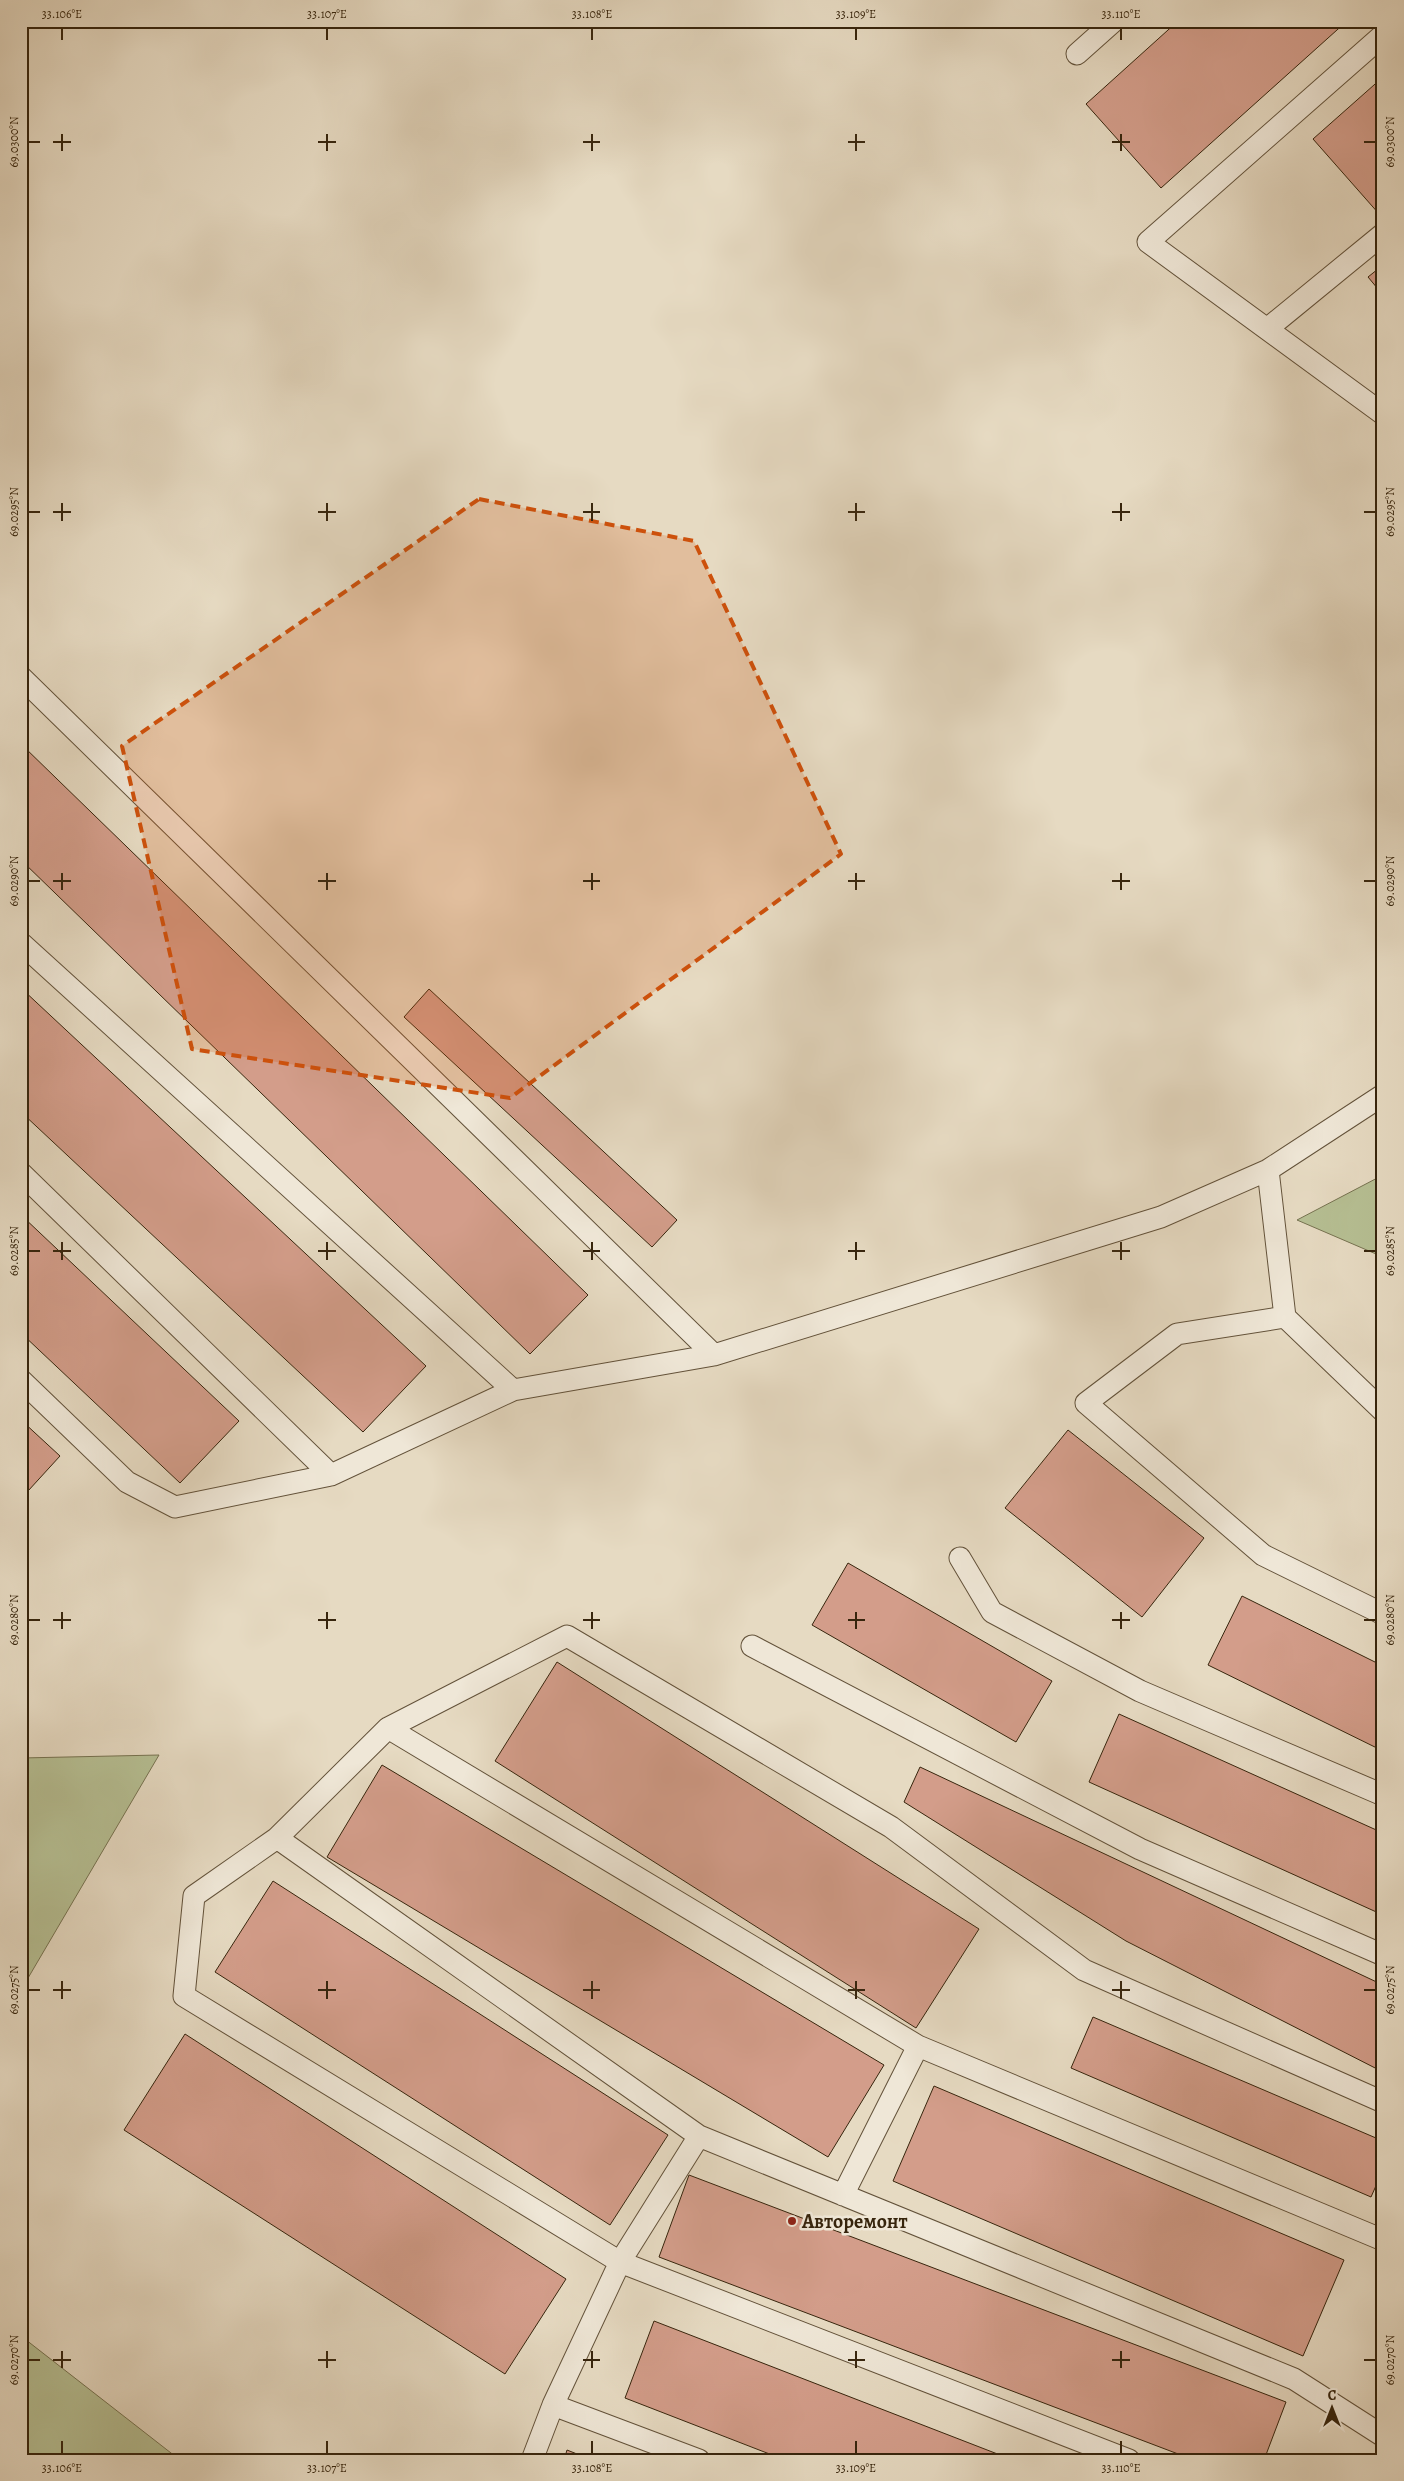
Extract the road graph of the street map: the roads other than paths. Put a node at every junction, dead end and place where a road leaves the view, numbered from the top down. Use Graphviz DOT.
graph roads {
  1 [pos="1114,21"];
  2 [pos="1383,35"];
  3 [pos="1077,54"];
  4 [pos="1383,234"];
  5 [pos="1267,329"];
  6 [pos="1383,414"];
  7 [pos="21,677"];
  8 [pos="21,943"];
  9 [pos="1383,1095"];
  10 [pos="1268,1170"];
  11 [pos="21,1173"];
  12 [pos="1285,1318"];
  13 [pos="714,1355"];
  14 [pos="21,1380"];
  15 [pos="513,1390"];
  16 [pos="1383,1411"];
  17 [pos="331,1475"];
  18 [pos="960,1558"];
  19 [pos="1383,1614"];
  20 [pos="752,1646"];
  21 [pos="388,1728"];
  22 [pos="1383,1795"];
  23 [pos="277,1838"];
  24 [pos="1383,1955"];
  25 [pos="918,2046"];
  26 [pos="1383,2102"];
  27 [pos="699,2136"];
  28 [pos="843,2195"];
  29 [pos="1383,2240"];
  30 [pos="620,2262"];
  31 [pos="553,2405"];
  32 [pos="1383,2436"];
  33 [pos="532,2460"];
  34 [pos="699,2460"];
  35 [pos="1129,2460"];
  1 -- 3 [label="lane"];
  2 -- 5 [label="lane"];
  4 -- 5 [label="lane"];
  5 -- 6 [label="lane"];
  7 -- 13 [label="lane"];
  8 -- 15 [label="lane"];
  9 -- 10 [label="lane"];
  10 -- 12 [label="lane"];
  10 -- 13 [label="lane"];
  11 -- 17 [label="lane"];
  12 -- 16 [label="lane"];
  12 -- 19 [label="lane"];
  13 -- 15 [label="lane"];
  14 -- 17 [label="lane"];
  15 -- 17 [label="lane"];
  18 -- 22 [label="lane"];
  20 -- 24 [label="lane"];
  21 -- 23 [label="lane"];
  21 -- 25 [label="lane"];
  21 -- 26 [label="lane"];
  23 -- 27 [label="lane"];
  23 -- 30 [label="lane"];
  25 -- 28 [label="lane"];
  25 -- 29 [label="lane"];
  27 -- 28 [label="lane"];
  27 -- 30 [label="lane"];
  28 -- 32 [label="lane"];
  30 -- 31 [label="lane"];
  30 -- 35 [label="lane"];
  31 -- 33 [label="lane"];
  31 -- 34 [label="lane"];
}
